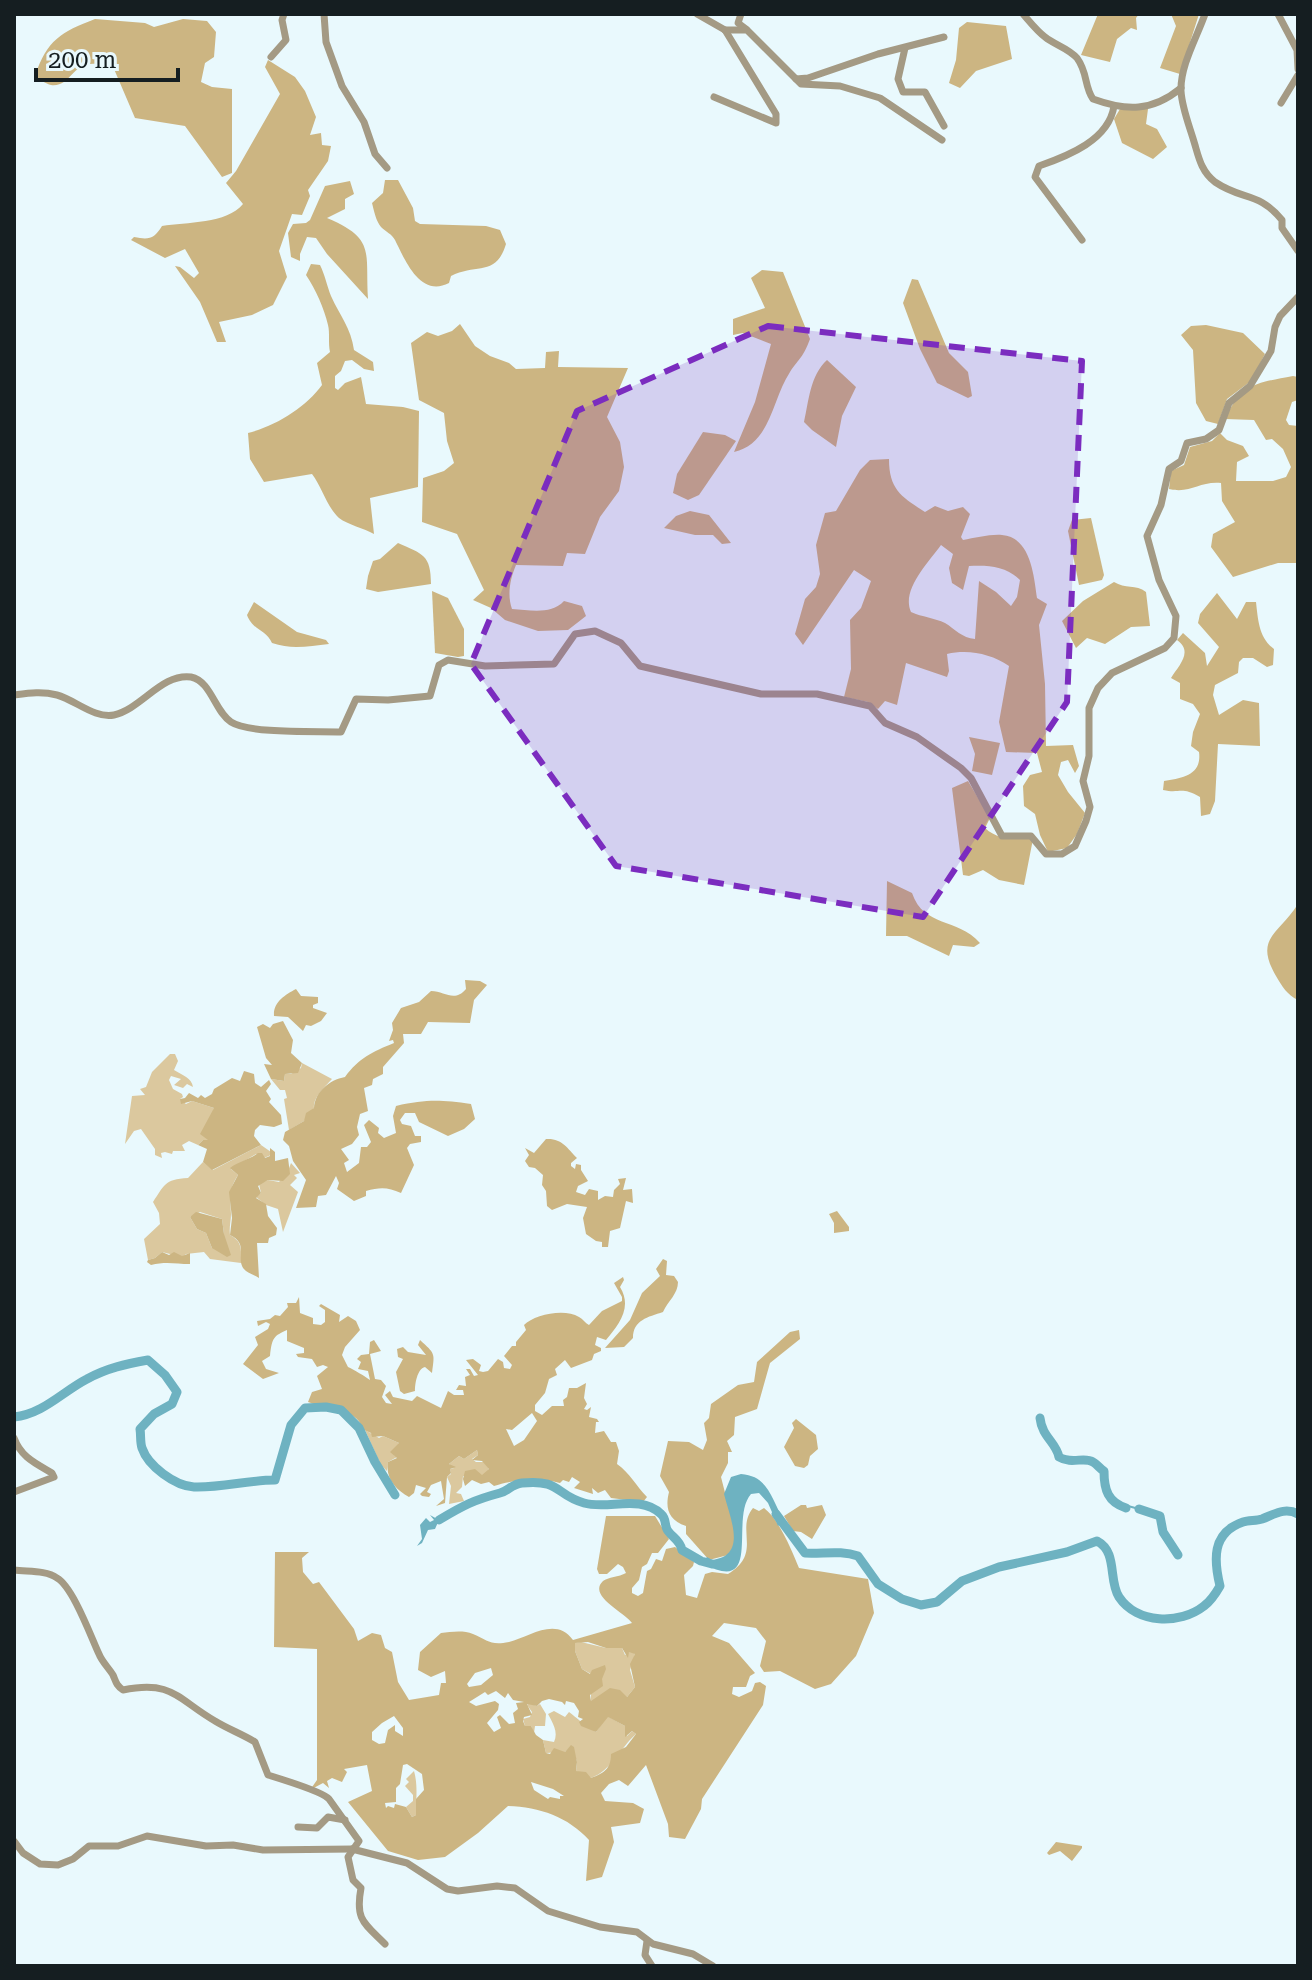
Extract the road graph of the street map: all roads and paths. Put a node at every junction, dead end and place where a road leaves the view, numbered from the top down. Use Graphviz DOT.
graph roads {
  1 [pos="284,14"];
  2 [pos="324,14"];
  3 [pos="697,14"];
  4 [pos="741,14"];
  5 [pos="1023,14"];
  6 [pos="1205,14"];
  7 [pos="1278,14"];
  8 [pos="725,30"];
  9 [pos="747,30"];
  10 [pos="944,37"];
  11 [pos="905,48"];
  12 [pos="271,57"];
  13 [pos="1298,72"];
  14 [pos="796,79"];
  15 [pos="1181,88"];
  16 [pos="714,97"];
  17 [pos="1281,103"];
  18 [pos="1114,106"];
  19 [pos="944,126"];
  20 [pos="942,140"];
  21 [pos="387,168"];
  22 [pos="1082,240"];
  23 [pos="1298,251"];
  24 [pos="1298,297"];
  25 [pos="14,695"];
  26 [pos="14,1438"];
  27 [pos="14,1492"];
  28 [pos="14,1570"];
  29 [pos="345,1820"];
  30 [pos="298,1827"];
  31 [pos="14,1841"];
  32 [pos="352,1849"];
  33 [pos="647,1941"];
  34 [pos="385,1944"];
  35 [pos="652,1966"];
  36 [pos="713,1966"];
  1 -- 12 [label="street"];
  2 -- 21 [label="street"];
  3 -- 8 [label="street"];
  4 -- 9 [label="street"];
  5 -- 18 [label="street"];
  6 -- 15 [label="street"];
  7 -- 13 [label="street"];
  8 -- 9 [label="street"];
  8 -- 16 [label="street"];
  9 -- 14 [label="street"];
  10 -- 11 [label="street"];
  11 -- 14 [label="street"];
  11 -- 19 [label="street"];
  13 -- 17 [label="street"];
  14 -- 20 [label="street"];
  15 -- 18 [label="street"];
  15 -- 23 [label="street"];
  18 -- 22 [label="street"];
  24 -- 25 [label="street"];
  26 -- 27 [label="street"];
  28 -- 29 [label="street"];
  29 -- 30 [label="street"];
  29 -- 32 [label="street"];
  31 -- 32 [label="street"];
  32 -- 33 [label="street"];
  32 -- 34 [label="street"];
  33 -- 35 [label="street"];
  33 -- 36 [label="street"];
}
